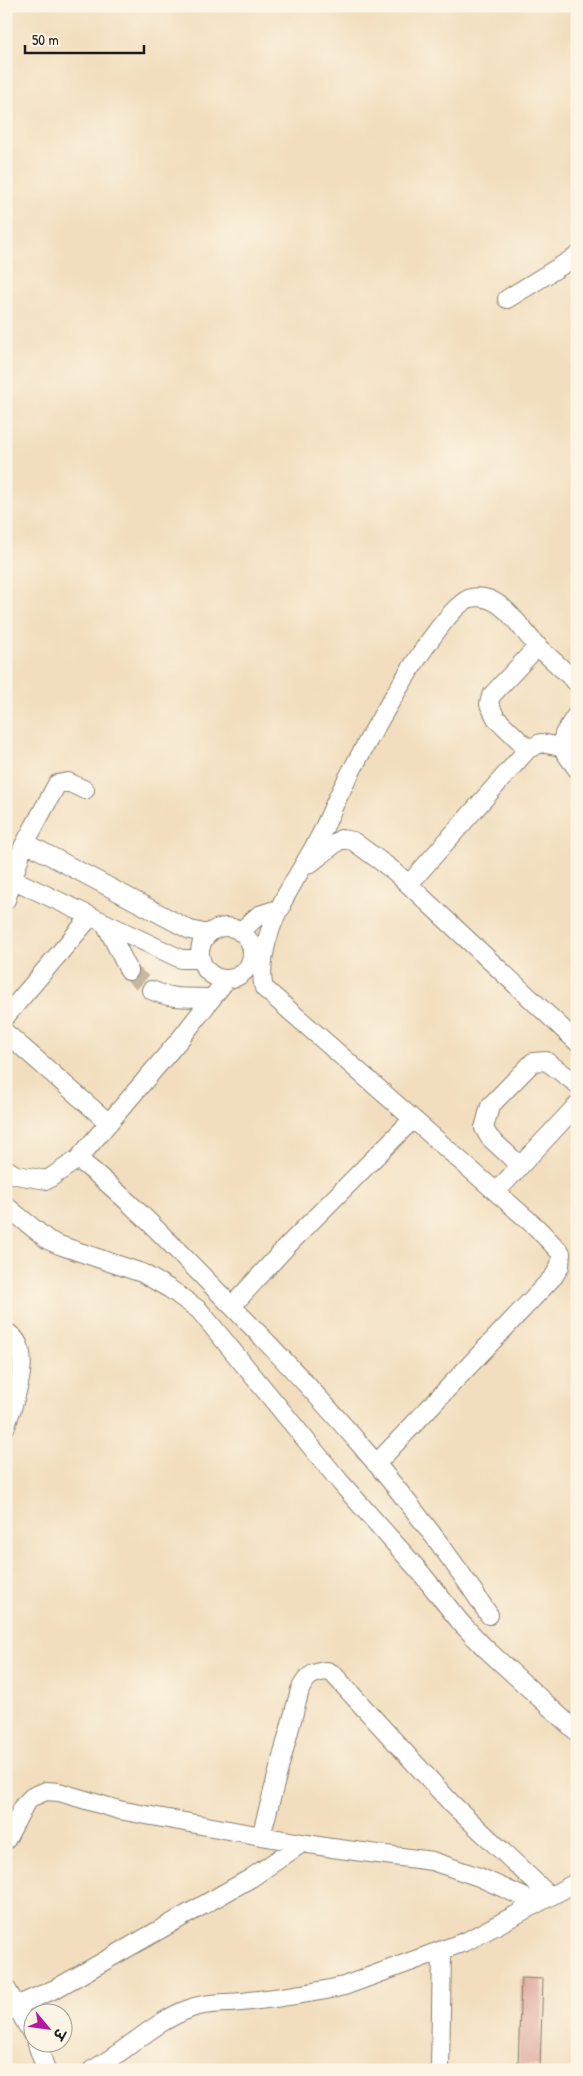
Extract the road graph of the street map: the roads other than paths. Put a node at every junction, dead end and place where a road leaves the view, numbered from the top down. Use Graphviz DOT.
graph roads {
  1 [pos="577,256"];
  2 [pos="507,299"];
  3 [pos="538,646"];
  4 [pos="577,683"];
  5 [pos="577,714"];
  6 [pos="561,747"];
  7 [pos="528,749"];
  8 [pos="577,769"];
  9 [pos="85,790"];
  10 [pos="26,843"];
  11 [pos="302,871"];
  12 [pos="12,879"];
  13 [pos="408,884"];
  14 [pos="6,900"];
  15 [pos="281,908"];
  16 [pos="98,919"];
  17 [pos="208,934"];
  18 [pos="245,938"];
  19 [pos="266,953"];
  20 [pos="201,959"];
  21 [pos="129,971"];
  22 [pos="246,971"];
  23 [pos="227,979"];
  24 [pos="263,981"];
  25 [pos="151,990"];
  26 [pos="212,998"];
  27 [pos="6,1016"];
  28 [pos="6,1033"];
  29 [pos="577,1042"];
  30 [pos="577,1084"];
  31 [pos="577,1105"];
  32 [pos="414,1119"];
  33 [pos="108,1124"];
  34 [pos="78,1159"];
  35 [pos="520,1166"];
  36 [pos="6,1169"];
  37 [pos="496,1192"];
  38 [pos="6,1206"];
  39 [pos="232,1306"];
  40 [pos="6,1332"];
  41 [pos="6,1426"];
  42 [pos="376,1464"];
  43 [pos="489,1615"];
  44 [pos="577,1732"];
  45 [pos="261,1836"];
  46 [pos="6,1840"];
  47 [pos="302,1843"];
  48 [pos="577,1882"];
  49 [pos="544,1899"];
  50 [pos="442,1952"];
  51 [pos="6,1988"];
  52 [pos="12,2008"];
  53 [pos="22,2021"];
  54 [pos="40,2054"];
  55 [pos="46,2070"];
  56 [pos="92,2070"];
  57 [pos="440,2070"];
  1 -- 2 [label="street"];
  3 -- 4 [label="street"];
  3 -- 7 [label="street"];
  3 -- 11 [label="street"];
  5 -- 6 [label="street"];
  6 -- 7 [label="street"];
  6 -- 8 [label="street"];
  7 -- 13 [label="street"];
  9 -- 10 [label="street"];
  10 -- 12 [label="street"];
  10 -- 17 [label="street"];
  11 -- 13 [label="street"];
  11 -- 15 [label="street"];
  12 -- 14 [label="street"];
  12 -- 16 [label="street"];
  13 -- 29 [label="street"];
  15 -- 18 [label="street"];
  15 -- 19 [label="street"];
  16 -- 20 [label="street"];
  16 -- 21 [label="street"];
  16 -- 27 [label="street"];
  17 -- 18 [label="street"];
  17 -- 20 [label="street"];
  18 -- 19 [label="street"];
  18 -- 22 [label="street"];
  19 -- 24 [label="street"];
  20 -- 23 [label="street"];
  22 -- 23 [label="street"];
  22 -- 24 [label="street"];
  23 -- 26 [label="street"];
  24 -- 32 [label="street"];
  25 -- 26 [label="street"];
  26 -- 33 [label="street"];
  28 -- 33 [label="street"];
  30 -- 35 [label="street"];
  31 -- 35 [label="street"];
  32 -- 37 [label="street"];
  32 -- 39 [label="street"];
  33 -- 34 [label="street"];
  34 -- 36 [label="street"];
  34 -- 39 [label="street"];
  35 -- 37 [label="street"];
  37 -- 42 [label="street"];
  38 -- 44 [label="street"];
  39 -- 42 [label="street"];
  40 -- 41 [label="street"];
  42 -- 43 [label="street"];
  45 -- 46 [label="street"];
  45 -- 47 [label="street"];
  45 -- 49 [label="street"];
  47 -- 49 [label="street"];
  47 -- 52 [label="street"];
  48 -- 49 [label="street"];
  49 -- 50 [label="street"];
  50 -- 56 [label="street"];
  50 -- 57 [label="street"];
  51 -- 52 [label="street"];
  52 -- 53 [label="street"];
  54 -- 55 [label="street"];
}
